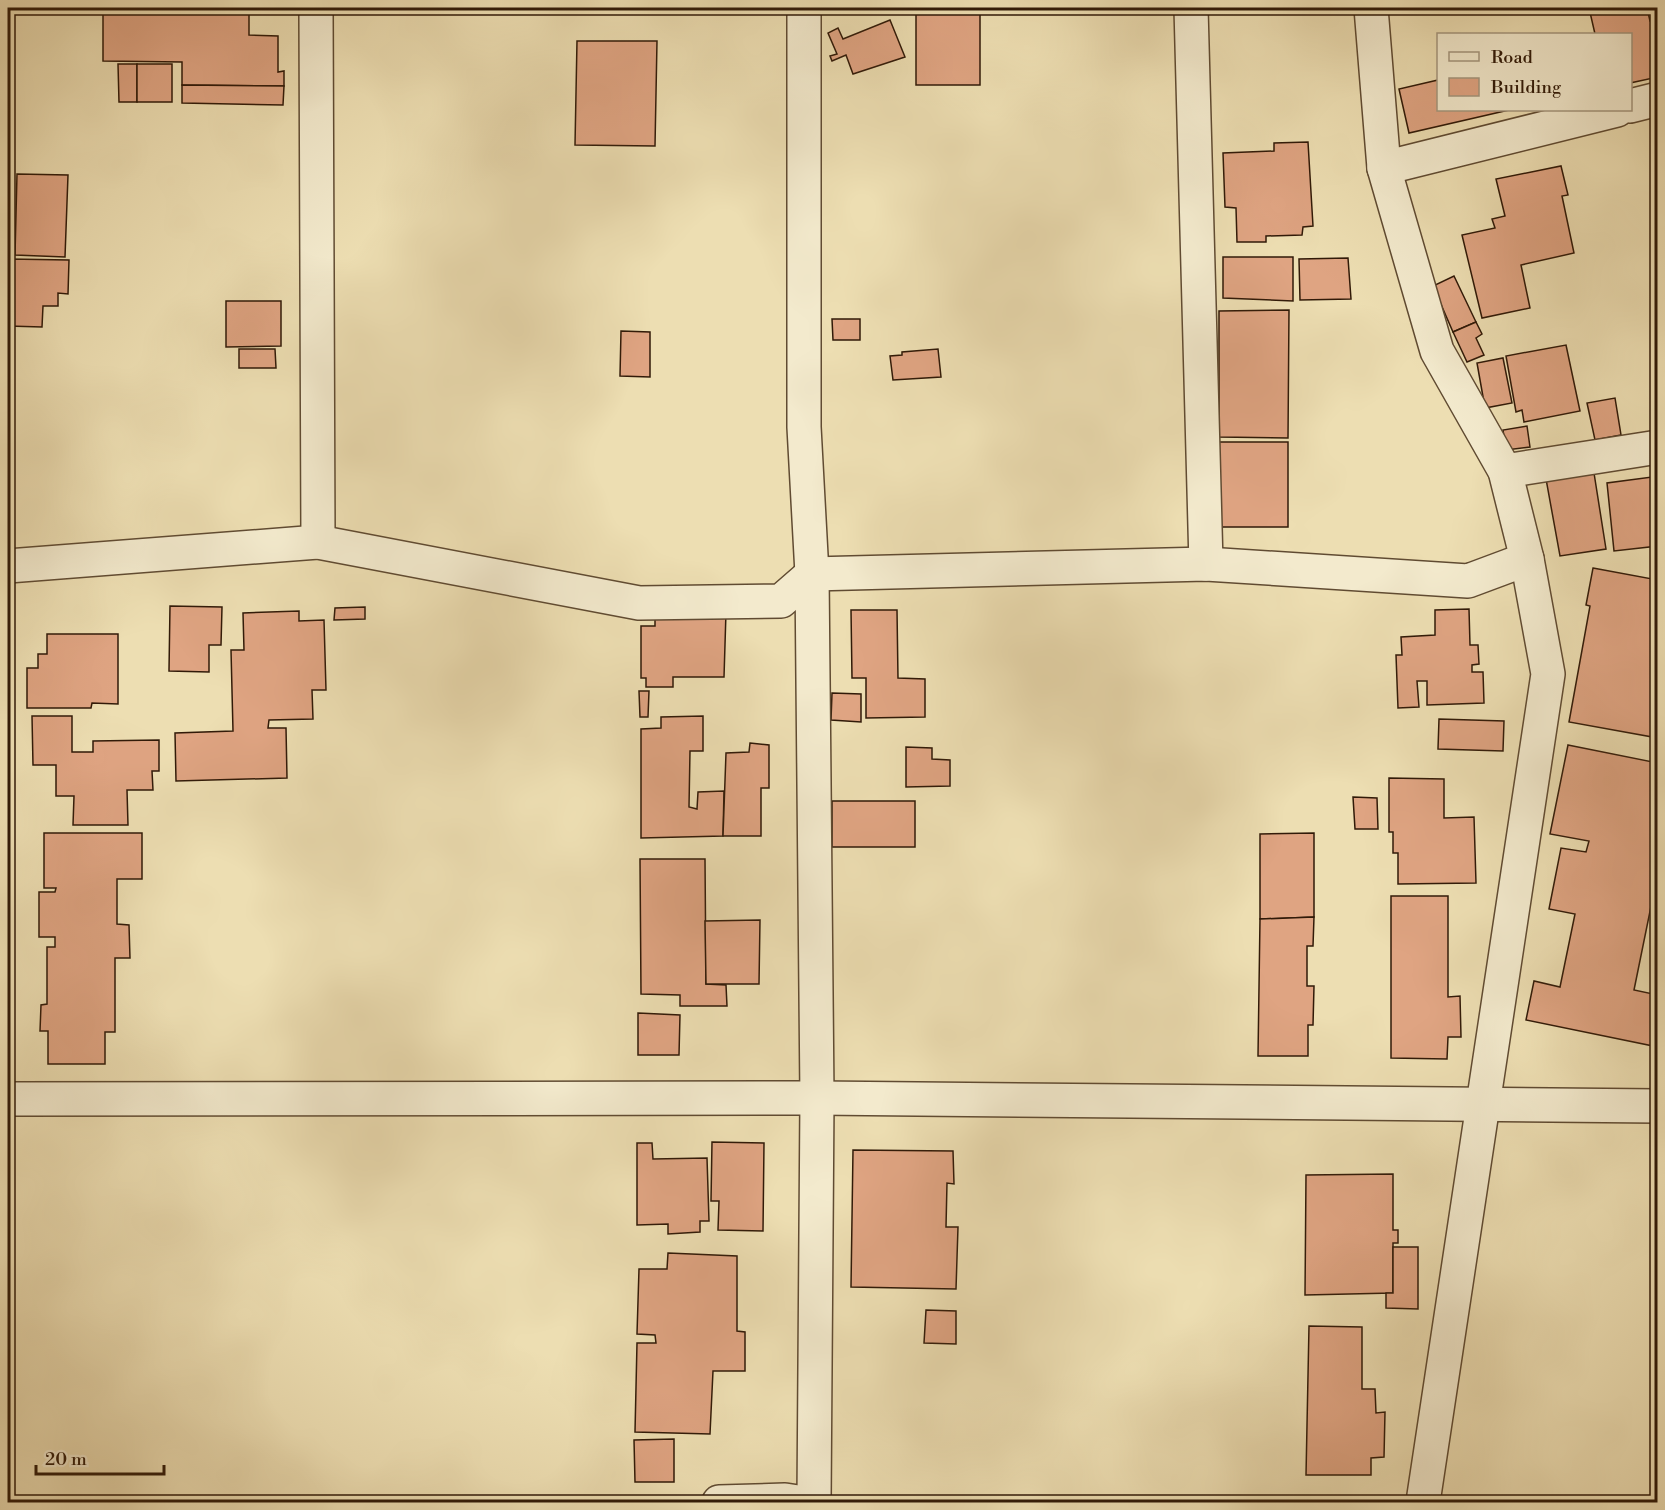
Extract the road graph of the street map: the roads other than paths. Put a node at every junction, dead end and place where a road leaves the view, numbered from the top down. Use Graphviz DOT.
graph roads {
  1 [pos="316,8"];
  2 [pos="804,8"];
  3 [pos="1191,8"];
  4 [pos="1371,8"];
  5 [pos="1658,99"];
  6 [pos="1632,106"];
  7 [pos="1613,111"];
  8 [pos="1384,168"];
  9 [pos="1658,447"];
  10 [pos="1505,471"];
  11 [pos="318,542"];
  12 [pos="1527,560"];
  13 [pos="1206,564"];
  14 [pos="8,566"];
  15 [pos="812,574"];
  16 [pos="817,1098"];
  17 [pos="8,1099"];
  18 [pos="1484,1106"];
  19 [pos="1658,1106"];
  20 [pos="719,1503"];
  21 [pos="798,1503"];
  22 [pos="814,1503"];
  23 [pos="1424,1503"];
  1 -- 11 [label="street"];
  2 -- 15 [label="street"];
  3 -- 13 [label="street"];
  4 -- 8 [label="street"];
  5 -- 6 [label="street"];
  7 -- 8 [label="street"];
  8 -- 10 [label="street"];
  9 -- 10 [label="street"];
  10 -- 12 [label="street"];
  11 -- 14 [label="street"];
  11 -- 15 [label="street"];
  12 -- 13 [label="street"];
  12 -- 18 [label="street"];
  13 -- 15 [label="street"];
  15 -- 16 [label="street"];
  16 -- 17 [label="street"];
  16 -- 18 [label="street"];
  16 -- 22 [label="street"];
  18 -- 19 [label="street"];
  18 -- 23 [label="street"];
  20 -- 21 [label="street"];
}
